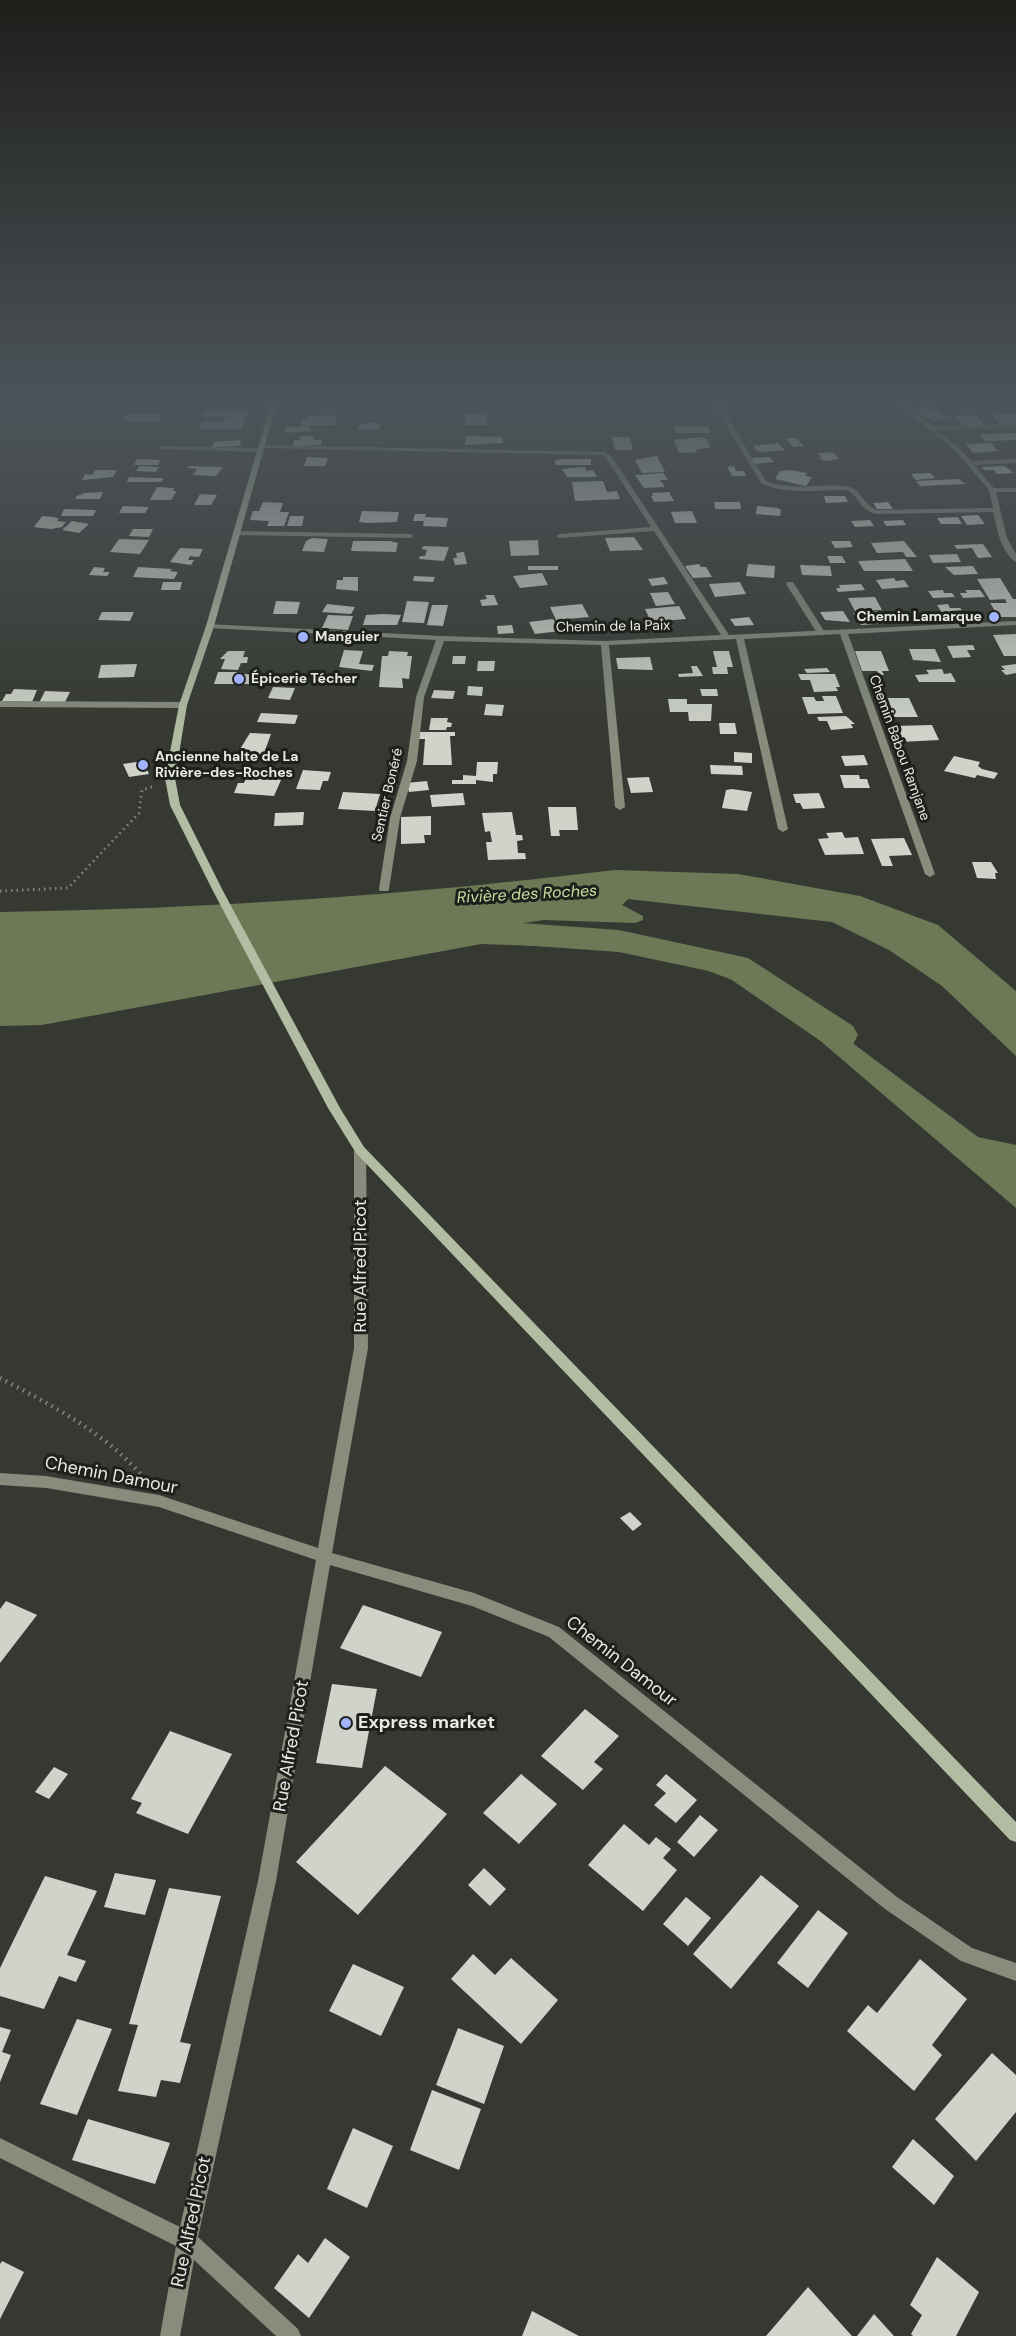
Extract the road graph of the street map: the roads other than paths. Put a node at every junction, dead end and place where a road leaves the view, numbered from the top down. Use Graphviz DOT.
graph roads {
  1 [pos="242,515"];
  2 [pos="647,515"];
  3 [pos="997,515"];
  4 [pos="657,530"];
  5 [pos="237,533"];
  6 [pos="410,536"];
  7 [pos="560,536"];
  8 [pos="1016,560"];
  9 [pos="790,584"];
  10 [pos="1016,623"];
  11 [pos="210,626"];
  12 [pos="843,630"];
  13 [pos="820,631"];
  14 [pos="726,636"];
  15 [pos="739,636"];
  16 [pos="441,638"];
  17 [pos="605,643"];
  18 [pos="0,704"];
  19 [pos="183,705"];
  20 [pos="621,807"];
  21 [pos="783,829"];
  22 [pos="930,874"];
  23 [pos="384,889"];
  24 [pos="360,1150"];
  25 [pos="0,1479"];
  26 [pos="326,1557"];
  27 [pos="1016,1834"];
  28 [pos="1016,1972"];
  29 [pos="0,2148"];
  30 [pos="187,2241"];
  31 [pos="170,2336"];
  32 [pos="291,2336"];
  1 -- 5 [label="main road"];
  2 -- 4 [label="street"];
  3 -- 8 [label="street"];
  4 -- 7 [label="street"];
  4 -- 14 [label="street"];
  5 -- 6 [label="street"];
  5 -- 11 [label="main road"];
  9 -- 13 [label="street"];
  10 -- 12 [label="street, Chemin de la Paix"];
  11 -- 16 [label="street, Chemin de la Paix"];
  11 -- 19 [label="main road"];
  12 -- 13 [label="street, Chemin de la Paix"];
  12 -- 22 [label="street, Chemin Babou Ramjane"];
  13 -- 15 [label="street, Chemin de la Paix"];
  14 -- 15 [label="street, Chemin de la Paix"];
  14 -- 17 [label="street, Chemin de la Paix"];
  15 -- 21 [label="street"];
  16 -- 17 [label="street, Chemin de la Paix"];
  16 -- 23 [label="street, Sentier Bonéré"];
  17 -- 20 [label="street"];
  18 -- 19 [label="street"];
  19 -- 24 [label="main road"];
  24 -- 26 [label="street, Rue Alfred Picot"];
  24 -- 27 [label="main road"];
  25 -- 26 [label="street, Chemin Damour"];
  26 -- 28 [label="street, Chemin Damour"];
  26 -- 30 [label="street, Rue Alfred Picot"];
  29 -- 30 [label="street"];
  30 -- 31 [label="street, Rue Alfred Picot"];
  30 -- 32 [label="street"];
}
